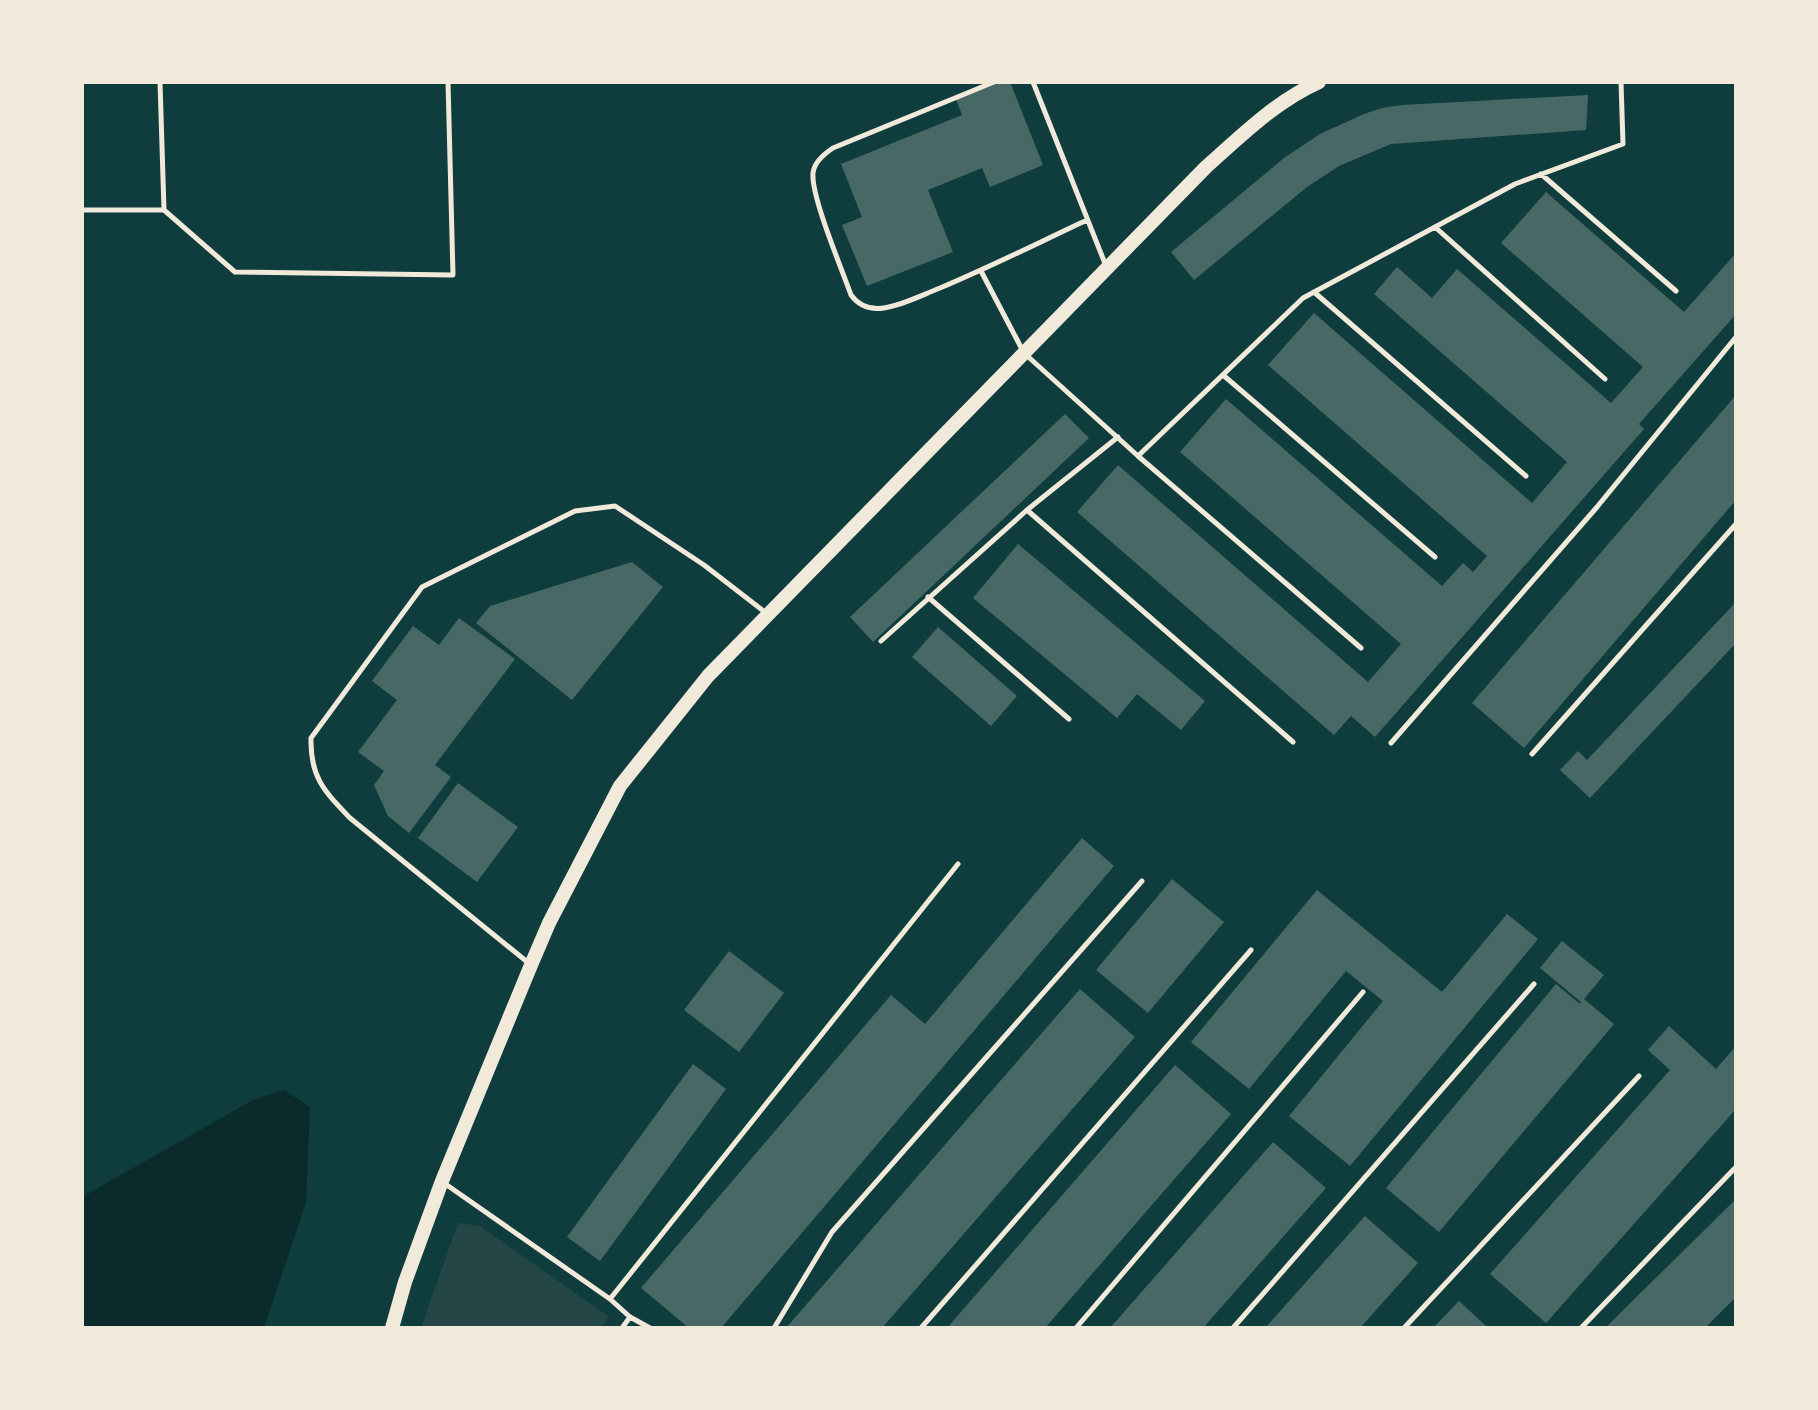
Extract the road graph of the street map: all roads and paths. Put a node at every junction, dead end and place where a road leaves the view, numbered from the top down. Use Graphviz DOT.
graph roads {
  1 [pos="160,82"];
  2 [pos="448,82"];
  3 [pos="994,82"];
  4 [pos="1033,82"];
  5 [pos="1319,82"];
  6 [pos="1621,82"];
  7 [pos="1541,174"];
  8 [pos="82,210"];
  9 [pos="164,210"];
  10 [pos="1087,220"];
  11 [pos="1435,227"];
  12 [pos="1107,269"];
  13 [pos="981,271"];
  14 [pos="1676,291"];
  15 [pos="1314,292"];
  16 [pos="1736,337"];
  17 [pos="1024,353"];
  18 [pos="1223,375"];
  19 [pos="1605,379"];
  20 [pos="1118,436"];
  21 [pos="1138,456"];
  22 [pos="1526,476"];
  23 [pos="1027,510"];
  24 [pos="1736,524"];
  25 [pos="1435,557"];
  26 [pos="928,597"];
  27 [pos="769,615"];
  28 [pos="881,641"];
  29 [pos="1361,648"];
  30 [pos="1069,719"];
  31 [pos="1293,742"];
  32 [pos="1391,743"];
  33 [pos="1532,754"];
  34 [pos="958,864"];
  35 [pos="1142,881"];
  36 [pos="1251,950"];
  37 [pos="531,965"];
  38 [pos="1534,984"];
  39 [pos="1363,992"];
  40 [pos="1639,1076"];
  41 [pos="1736,1167"];
  42 [pos="442,1181"];
  43 [pos="610,1299"];
  44 [pos="630,1317"];
  45 [pos="392,1328"];
  46 [pos="622,1328"];
  47 [pos="650,1328"];
  48 [pos="774,1328"];
  49 [pos="921,1328"];
  50 [pos="1076,1328"];
  51 [pos="1233,1328"];
  52 [pos="1404,1328"];
  53 [pos="1581,1328"];
  1 -- 9 [label="lane"];
  2 -- 9 [label="lane"];
  3 -- 13 [label="lane"];
  4 -- 10 [label="lane"];
  5 -- 12 [label="main road"];
  6 -- 7 [label="lane"];
  7 -- 11 [label="lane"];
  7 -- 14 [label="lane"];
  8 -- 9 [label="lane"];
  10 -- 12 [label="lane"];
  10 -- 13 [label="lane"];
  11 -- 15 [label="lane"];
  11 -- 19 [label="lane"];
  12 -- 17 [label="main road"];
  13 -- 17 [label="lane"];
  15 -- 18 [label="lane"];
  15 -- 22 [label="lane"];
  16 -- 32 [label="lane"];
  17 -- 20 [label="lane"];
  17 -- 27 [label="main road"];
  18 -- 21 [label="lane"];
  18 -- 25 [label="lane"];
  20 -- 21 [label="lane"];
  20 -- 23 [label="lane"];
  21 -- 29 [label="lane"];
  23 -- 26 [label="lane"];
  23 -- 31 [label="lane"];
  24 -- 33 [label="lane"];
  26 -- 28 [label="lane"];
  26 -- 30 [label="lane"];
  27 -- 37 [label="main road"];
  27 -- 37 [label="lane"];
  34 -- 43 [label="lane"];
  35 -- 48 [label="lane"];
  36 -- 49 [label="lane"];
  37 -- 42 [label="main road"];
  38 -- 51 [label="lane"];
  39 -- 50 [label="lane"];
  40 -- 52 [label="lane"];
  41 -- 53 [label="lane"];
  42 -- 43 [label="lane"];
  42 -- 45 [label="main road"];
  43 -- 44 [label="lane"];
  44 -- 46 [label="lane"];
  44 -- 47 [label="lane"];
}
